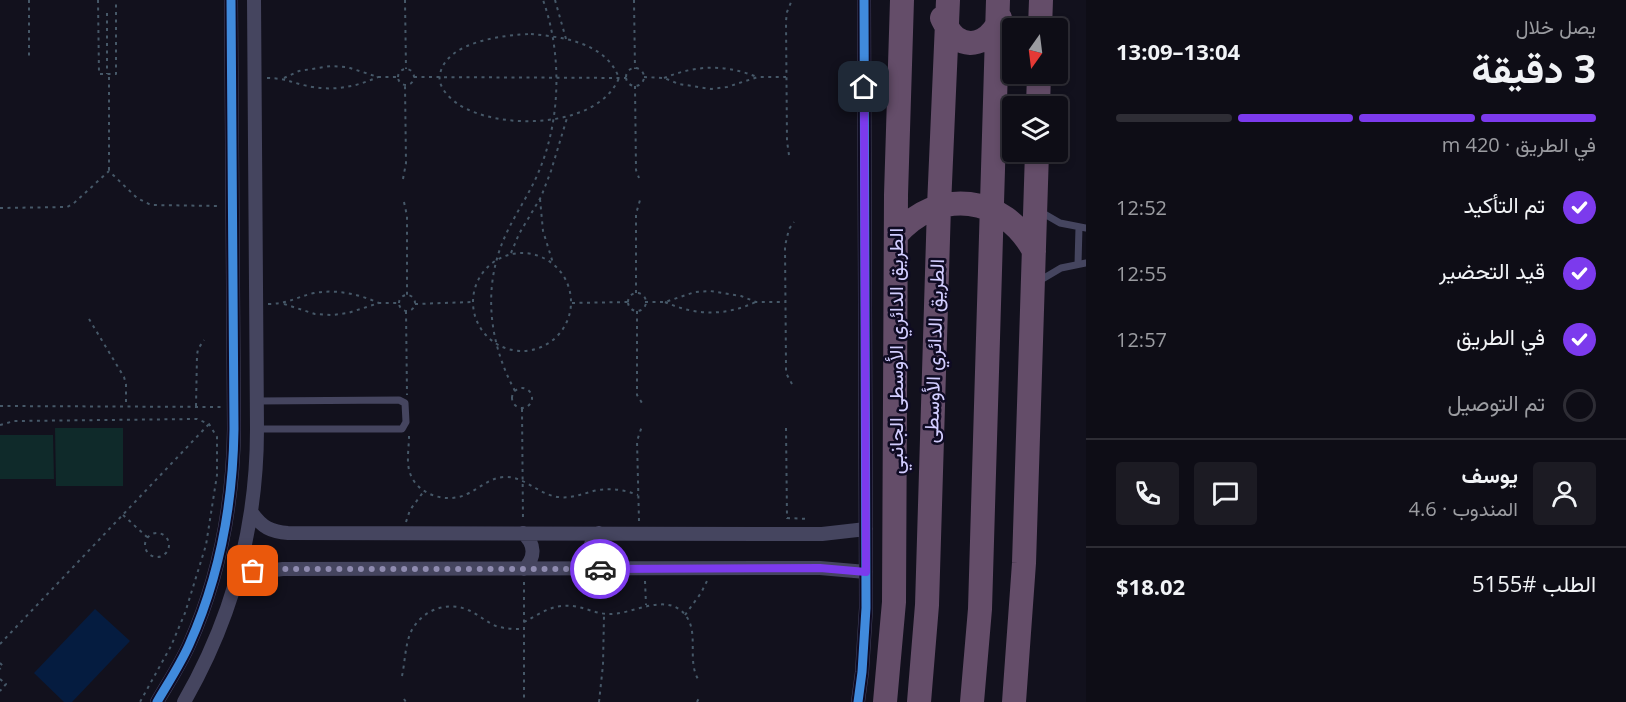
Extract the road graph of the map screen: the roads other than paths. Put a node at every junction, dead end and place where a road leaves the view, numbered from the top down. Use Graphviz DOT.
graph roads {
  1 [pos="231,0"];
  2 [pos="254,0"];
  3 [pos="864,0"];
  4 [pos="902,0"];
  5 [pos="932,0"];
  6 [pos="948,0"];
  7 [pos="998,0"];
  8 [pos="1006,0"];
  9 [pos="1041,0"];
  10 [pos="1040,18"];
  11 [pos="997,27"];
  12 [pos="947,28"];
  13 [pos="1037,162"];
  14 [pos="939,206"];
  15 [pos="1035,208"];
  16 [pos="991,210"];
  17 [pos="1083,228"];
  18 [pos="897,235"];
  19 [pos="1034,251"];
  20 [pos="1082,264"];
  21 [pos="1033,287"];
  22 [pos="257,401"];
  23 [pos="257,429"];
  24 [pos="252,513"];
  25 [pos="866,529"];
  26 [pos="523,533"];
  27 [pos="599,533"];
  28 [pos="524,569"];
  29 [pos="598,569"];
  30 [pos="866,572"];
  31 [pos="239,574"];
  32 [pos="158,702"];
  33 [pos="184,702"];
  34 [pos="858,702"];
  35 [pos="885,702"];
  36 [pos="919,702"];
  37 [pos="972,702"];
  38 [pos="1014,702"];
  1 -- 32 [label="street"];
  2 -- 22 [label="street"];
  3 -- 25 [label="street"];
  4 -- 18 [label="highway, الطريق الدائري الأوسطى الجانبي"];
  5 -- 12 [label="highway"];
  6 -- 12 [label="highway, الطريق الدائري الأوسطى"];
  7 -- 11 [label="highway"];
  8 -- 11 [label="highway"];
  9 -- 10 [label="highway"];
  11 -- 12 [label="highway"];
  11 -- 16 [label="highway"];
  12 -- 14 [label="highway, الطريق الدائري الأوسطى"];
  13 -- 15 [label="highway"];
  14 -- 16 [label="highway"];
  14 -- 18 [label="highway"];
  14 -- 36 [label="highway, الطريق الدائري الأوسطى"];
  15 -- 17 [label="lane"];
  15 -- 19 [label="highway"];
  16 -- 19 [label="highway"];
  16 -- 37 [label="highway"];
  17 -- 20 [label="lane"];
  18 -- 35 [label="highway, الطريق الدائري الأوسطى الجانبي"];
  19 -- 21 [label="highway"];
  20 -- 21 [label="lane"];
  21 -- 38 [label="highway"];
  22 -- 23 [label="street"];
  22 -- 23 [label="lane"];
  23 -- 24 [label="street"];
  24 -- 26 [label="street"];
  24 -- 31 [label="street"];
  25 -- 27 [label="street"];
  25 -- 30 [label="street"];
  26 -- 27 [label="street"];
  26 -- 28 [label="street"];
  27 -- 29 [label="street"];
  28 -- 29 [label="street"];
  28 -- 31 [label="street"];
  29 -- 30 [label="street"];
  30 -- 34 [label="street"];
  31 -- 33 [label="street"];
}
